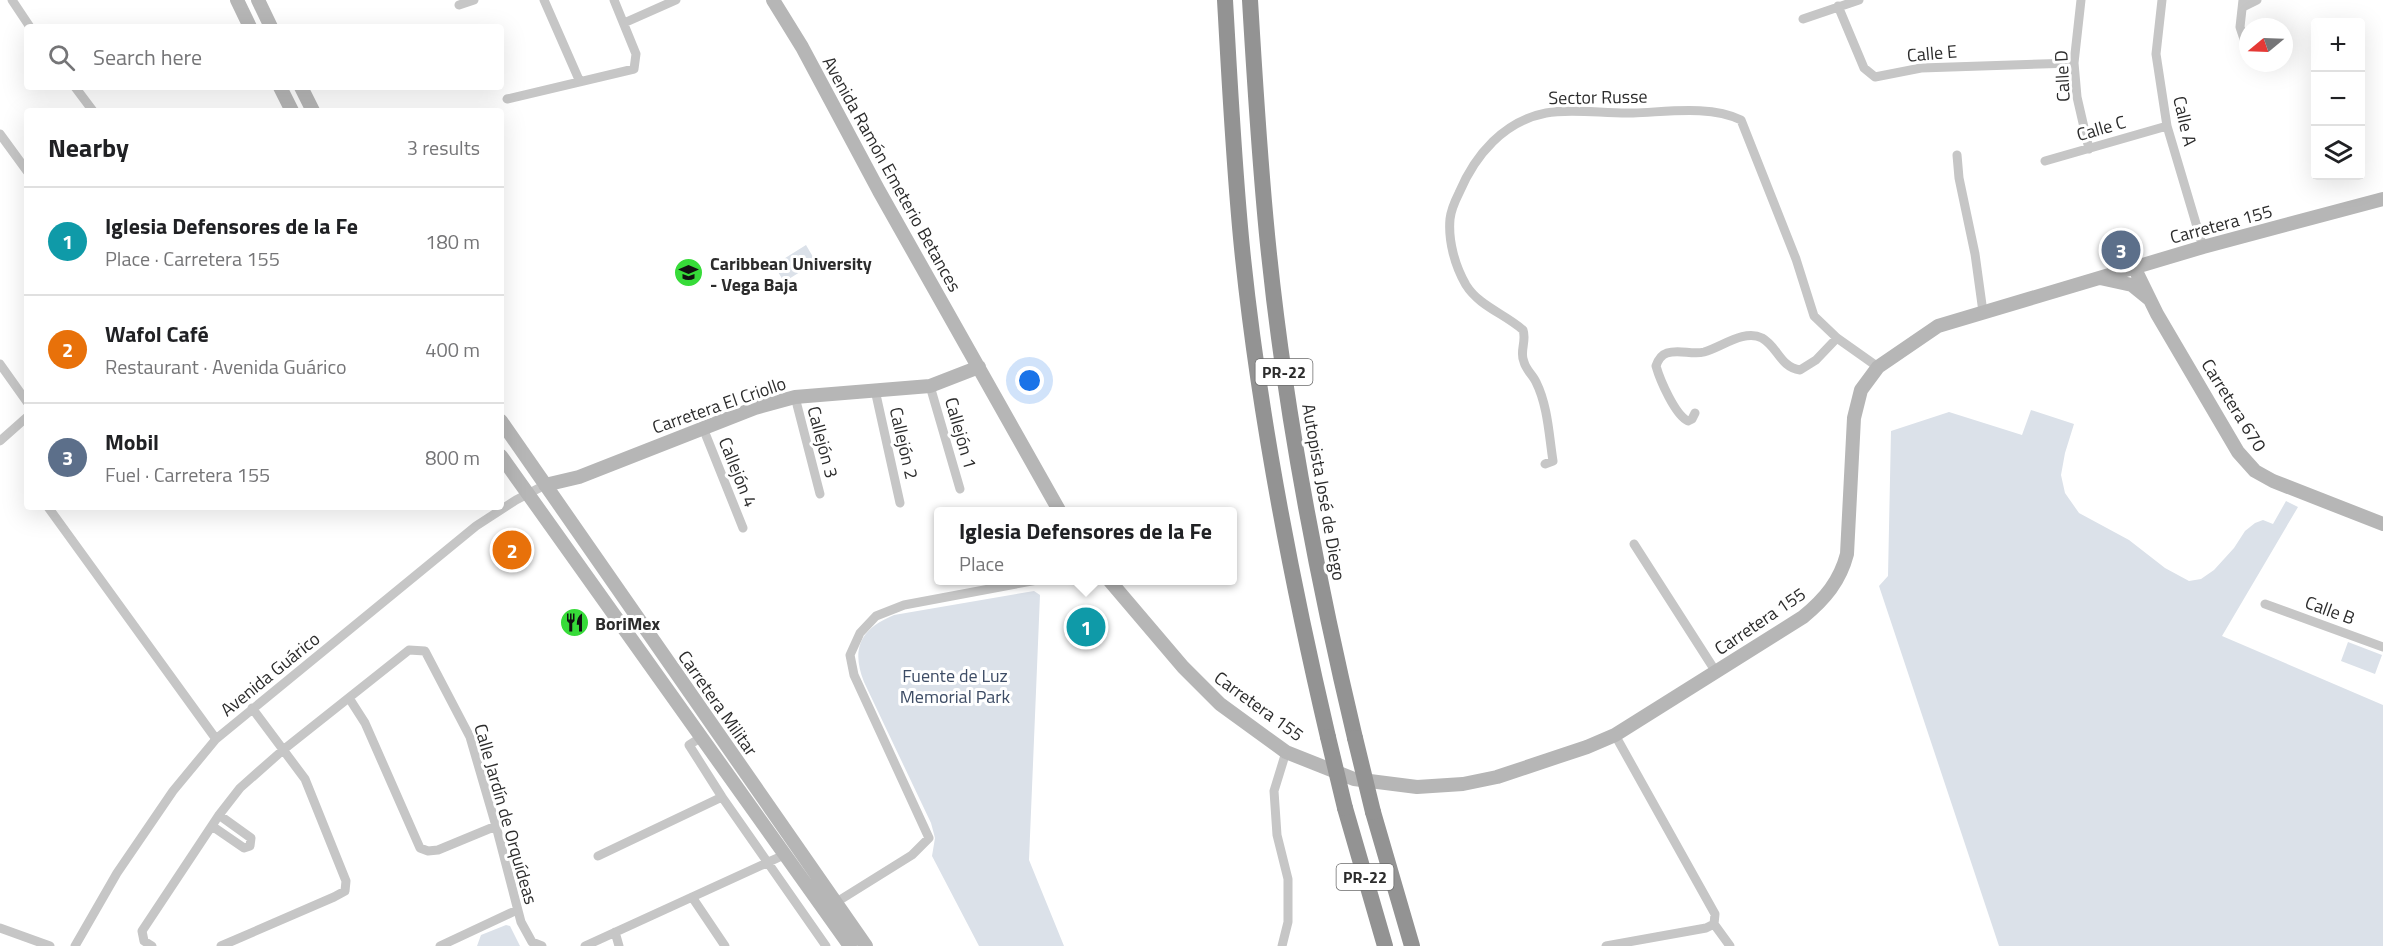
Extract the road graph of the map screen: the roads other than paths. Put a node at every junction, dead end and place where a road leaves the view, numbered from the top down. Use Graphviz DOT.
graph roads {
  1 [pos="12,0"];
  2 [pos="237,0"];
  3 [pos="258,0"];
  4 [pos="474,0"];
  5 [pos="544,0"];
  6 [pos="614,0"];
  7 [pos="676,0"];
  8 [pos="773,0"];
  9 [pos="1225,0"];
  10 [pos="1250,0"];
  11 [pos="1859,0"];
  12 [pos="2081,0"];
  13 [pos="2162,0"];
  14 [pos="2258,0"];
  15 [pos="2243,4"];
  16 [pos="459,5"];
  17 [pos="1838,6"];
  18 [pos="1803,19"];
  19 [pos="624,23"];
  20 [pos="28,24"];
  21 [pos="249,24"];
  22 [pos="270,24"];
  23 [pos="2074,63"];
  24 [pos="580,82"];
  25 [pos="77,90"];
  26 [pos="282,90"];
  27 [pos="302,90"];
  28 [pos="507,99"];
  29 [pos="91,108"];
  30 [pos="290,108"];
  31 [pos="312,108"];
  32 [pos="2167,126"];
  33 [pos="0,134"];
  34 [pos="2089,149"];
  35 [pos="1957,155"];
  36 [pos="2045,161"];
  37 [pos="24,167"];
  38 [pos="2383,199"];
  39 [pos="2203,247"];
  40 [pos="2173,256"];
  41 [pos="2134,267"];
  42 [pos="2098,278"];
  43 [pos="2149,297"];
  44 [pos="1983,312"];
  45 [pos="1837,338"];
  46 [pos="0,364"];
  47 [pos="979,367"];
  48 [pos="1878,367"];
  49 [pos="930,386"];
  50 [pos="875,390"];
  51 [pos="795,397"];
  52 [pos="24,398"];
  53 [pos="1695,412"];
  54 [pos="24,420"];
  55 [pos="504,425"];
  56 [pos="703,428"];
  57 [pos="0,441"];
  58 [pos="504,460"];
  59 [pos="1545,464"];
  60 [pos="545,485"];
  61 [pos="960,489"];
  62 [pos="528,494"];
  63 [pos="820,494"];
  64 [pos="900,503"];
  65 [pos="1057,507"];
  66 [pos="504,509"];
  67 [pos="50,510"];
  68 [pos="502,510"];
  69 [pos="2383,524"];
  70 [pos="743,528"];
  71 [pos="1634,544"];
  72 [pos="1010,585"];
  73 [pos="1113,585"];
  74 [pos="2265,604"];
  75 [pos="2383,647"];
  76 [pos="1716,672"];
  77 [pos="349,698"];
  78 [pos="252,708"];
  79 [pos="1615,735"];
  80 [pos="700,738"];
  81 [pos="216,739"];
  82 [pos="283,750"];
  83 [pos="1286,752"];
  84 [pos="722,797"];
  85 [pos="219,815"];
  86 [pos="212,826"];
  87 [pos="496,826"];
  88 [pos="784,855"];
  89 [pos="598,856"];
  90 [pos="767,863"];
  91 [pos="692,897"];
  92 [pos="835,903"];
  93 [pos="517,910"];
  94 [pos="1714,924"];
  95 [pos="0,928"];
  96 [pos="615,932"];
  97 [pos="50,946"];
  98 [pos="75,946"];
  99 [pos="152,946"];
  100 [pos="221,946"];
  101 [pos="440,946"];
  102 [pos="542,946"];
  103 [pos="585,946"];
  104 [pos="619,946"];
  105 [pos="725,946"];
  106 [pos="826,946"];
  107 [pos="850,946"];
  108 [pos="866,946"];
  109 [pos="1282,946"];
  110 [pos="1385,946"];
  111 [pos="1412,946"];
  112 [pos="1606,946"];
  113 [pos="1730,946"];
  1 -- 20 [label="street"];
  2 -- 21 [label="street"];
  3 -- 22 [label="street"];
  4 -- 16 [label="street"];
  5 -- 24 [label="street"];
  6 -- 19 [label="street"];
  7 -- 19 [label="street"];
  8 -- 47 [label="street, Avenida Ramón Emeterio Betances"];
  9 -- 110 [label="highway, PR-22, bridge"];
  10 -- 111 [label="highway, Autopista José de Diego / PR-22, bridge"];
  11 -- 17 [label="street"];
  12 -- 23 [label="street, Calle D"];
  13 -- 32 [label="street, Calle A"];
  14 -- 15 [label="street"];
  17 -- 18 [label="street"];
  17 -- 23 [label="street, Calle E"];
  19 -- 24 [label="street"];
  23 -- 34 [label="street, Calle D"];
  24 -- 28 [label="street"];
  25 -- 29 [label="street"];
  26 -- 30 [label="street"];
  27 -- 31 [label="street"];
  32 -- 34 [label="street, Calle C"];
  32 -- 39 [label="street, Calle A"];
  33 -- 37 [label="street"];
  34 -- 36 [label="street, Calle C"];
  35 -- 44 [label="street"];
  38 -- 39 [label="street, Carretera 155"];
  39 -- 40 [label="street, Carretera 155"];
  40 -- 41 [label="street, Carretera 155"];
  40 -- 43 [label="street"];
  41 -- 42 [label="street, Carretera 155"];
  41 -- 43 [label="street, Carretera 670"];
  42 -- 43 [label="street"];
  42 -- 44 [label="street, Carretera 155"];
  43 -- 69 [label="street, Carretera 670"];
  44 -- 48 [label="street, Carretera 155"];
  45 -- 48 [label="street, Sector Russe"];
  45 -- 53 [label="street"];
  45 -- 59 [label="street, Sector Russe"];
  46 -- 52 [label="street"];
  47 -- 49 [label="street, Carretera El Criollo"];
  47 -- 65 [label="street"];
  48 -- 76 [label="street, Carretera 155"];
  49 -- 50 [label="street, Carretera El Criollo"];
  49 -- 61 [label="street, Callejón 1"];
  50 -- 51 [label="street, Carretera El Criollo"];
  50 -- 64 [label="street, Callejón 2"];
  51 -- 56 [label="street, Carretera El Criollo"];
  51 -- 63 [label="street, Callejón 3"];
  54 -- 57 [label="street"];
  55 -- 60 [label="street, Carretera Militar"];
  56 -- 60 [label="street, Carretera El Criollo"];
  56 -- 70 [label="street, Callejón 4"];
  58 -- 62 [label="street, Carretera Militar"];
  60 -- 62 [label="street, Avenida Guárico"];
  60 -- 92 [label="street, Carretera Militar"];
  62 -- 66 [label="street, Avenida Guárico"];
  62 -- 80 [label="street, Carretera Militar"];
  67 -- 81 [label="street"];
  68 -- 78 [label="street, Avenida Guárico"];
  71 -- 76 [label="street"];
  72 -- 92 [label="street"];
  73 -- 83 [label="street, Carretera 155"];
  74 -- 75 [label="street, Calle B"];
  76 -- 79 [label="street, Carretera 155"];
  77 -- 82 [label="street, Calle Jardín de Orquídeas"];
  77 -- 87 [label="street"];
  77 -- 87 [label="street, Calle Jardín de Orquídeas"];
  78 -- 81 [label="street, Avenida Guárico"];
  78 -- 82 [label="street"];
  79 -- 83 [label="street, Carretera 155"];
  79 -- 94 [label="street"];
  80 -- 84 [label="street"];
  80 -- 88 [label="street, Carretera Militar"];
  81 -- 98 [label="street, Avenida Guárico"];
  82 -- 85 [label="street, Calle Jardín de Orquídeas"];
  82 -- 100 [label="street"];
  83 -- 109 [label="street"];
  84 -- 89 [label="street"];
  84 -- 90 [label="street"];
  85 -- 86 [label="street, Calle Jardín de Orquídeas"];
  85 -- 86 [label="street"];
  86 -- 99 [label="street, Calle Jardín de Orquídeas"];
  87 -- 93 [label="street, Calle Jardín de Orquídeas"];
  88 -- 90 [label="street"];
  88 -- 107 [label="street, Carretera Militar"];
  90 -- 91 [label="street"];
  90 -- 106 [label="street"];
  91 -- 96 [label="street"];
  91 -- 105 [label="street"];
  92 -- 108 [label="street, Carretera Militar"];
  93 -- 101 [label="street"];
  93 -- 102 [label="street, Calle Jardín de Orquídeas"];
  94 -- 112 [label="street"];
  94 -- 113 [label="street"];
  95 -- 97 [label="street"];
  96 -- 103 [label="street"];
  96 -- 104 [label="street"];
}
